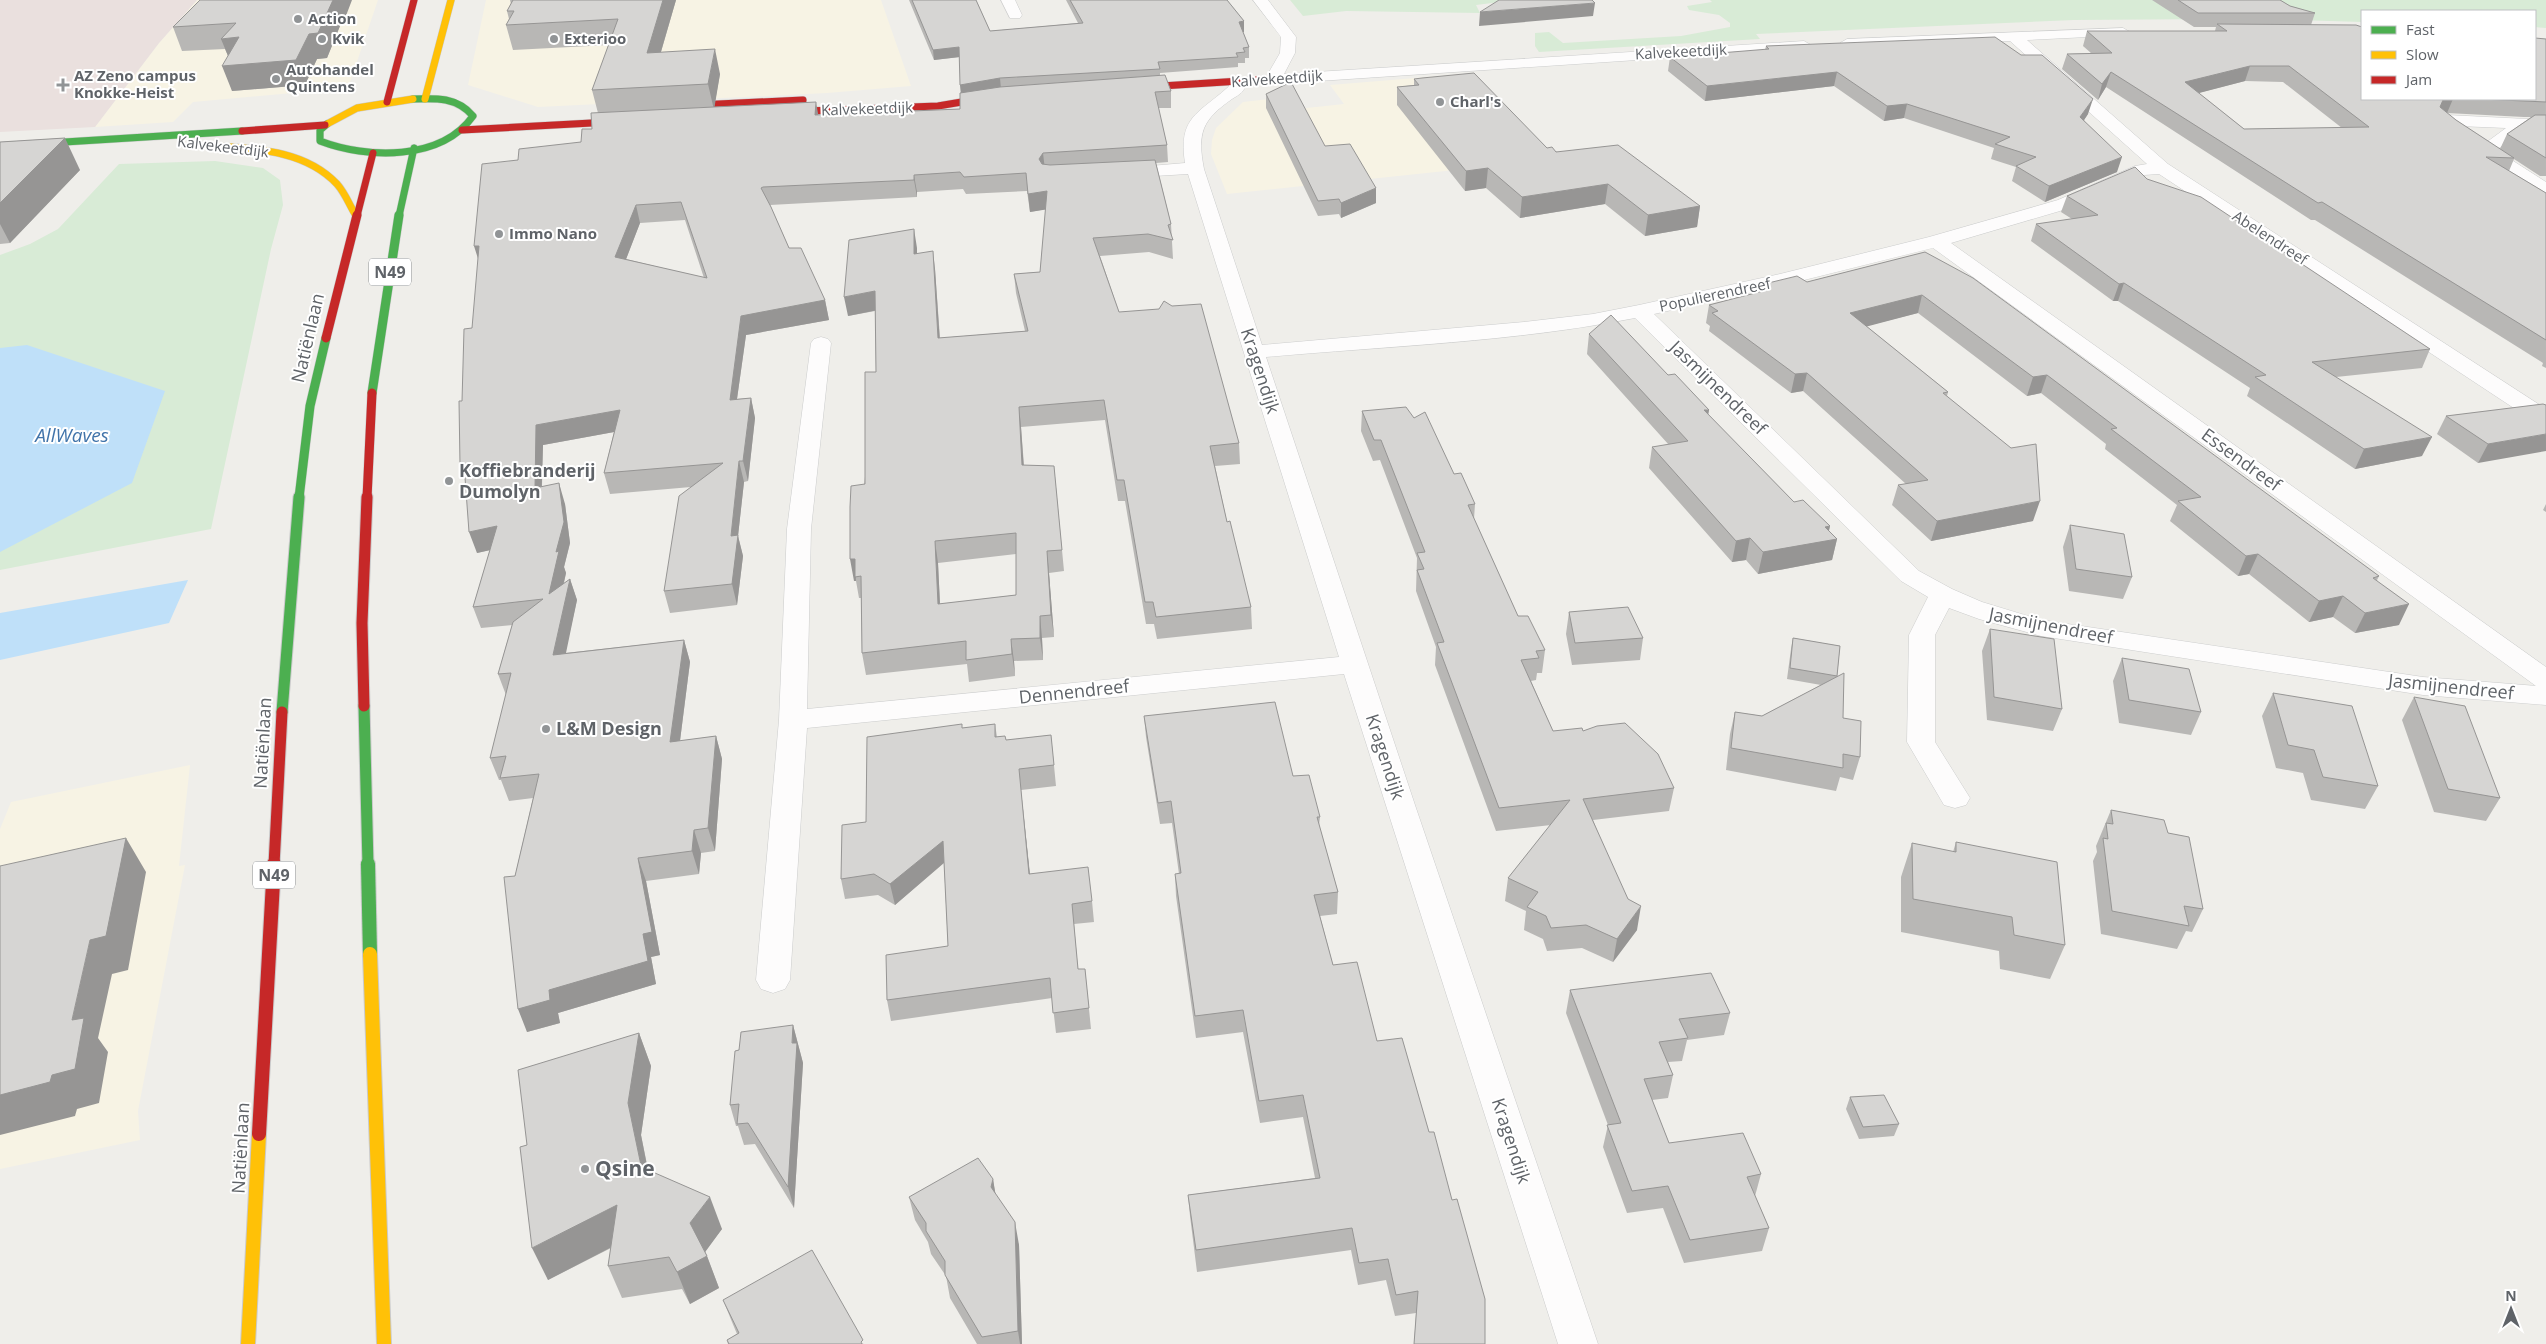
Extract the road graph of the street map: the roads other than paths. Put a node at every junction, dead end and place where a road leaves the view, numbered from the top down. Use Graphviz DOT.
graph roads {
  1 [pos="414,0"];
  2 [pos="451,0"];
  3 [pos="1008,0"];
  4 [pos="1260,0"];
  5 [pos="1015,15"];
  6 [pos="2138,32"];
  7 [pos="2012,35"];
  8 [pos="1273,79"];
  9 [pos="1238,82"];
  10 [pos="1118,89"];
  11 [pos="948,92"];
  12 [pos="840,98"];
  13 [pos="425,99"];
  14 [pos="387,102"];
  15 [pos="663,107"];
  16 [pos="489,115"];
  17 [pos="473,116"];
  18 [pos="684,118"];
  19 [pos="637,120"];
  20 [pos="325,124"];
  21 [pos="2523,124"];
  22 [pos="2546,124"];
  23 [pos="462,130"];
  24 [pos="155,138"];
  25 [pos="0,146"];
  26 [pos="414,148"];
  27 [pos="2486,149"];
  28 [pos="373,153"];
  29 [pos="1194,168"];
  30 [pos="2162,168"];
  31 [pos="1105,174"];
  32 [pos="2546,190"];
  33 [pos="355,214"];
  34 [pos="1936,241"];
  35 [pos="1639,311"];
  36 [pos="821,343"];
  37 [pos="1254,352"];
  38 [pos="2546,418"];
  39 [pos="1942,596"];
  40 [pos="1354,664"];
  41 [pos="2546,680"];
  42 [pos="2546,696"];
  43 [pos="793,720"];
  44 [pos="1955,798"];
  45 [pos="773,980"];
  46 [pos="248,1344"];
  47 [pos="384,1344"];
  48 [pos="1578,1344"];
  1 -- 14 [label="main road"];
  2 -- 13 [label="main road"];
  3 -- 5 [label="street"];
  4 -- 8 [label="street"];
  6 -- 7 [label="street, Kalvekeetdijk"];
  7 -- 8 [label="street, Kalvekeetdijk"];
  7 -- 30 [label="street, Abelendreef"];
  8 -- 9 [label="main road, Kalvekeetdijk"];
  9 -- 10 [label="main road, Kalvekeetdijk"];
  9 -- 29 [label="street, Kragendijk"];
  11 -- 18 [label="main road, Kalvekeetdijk"];
  12 -- 15 [label="main road, Kalvekeetdijk"];
  13 -- 14 [label="main road"];
  13 -- 17 [label="main road"];
  14 -- 20 [label="main road"];
  16 -- 17 [label="main road"];
  17 -- 23 [label="main road"];
  19 -- 23 [label="main road"];
  20 -- 24 [label="main road, Kalvekeetdijk"];
  20 -- 28 [label="main road"];
  21 -- 22 [label="street"];
  21 -- 27 [label="street"];
  21 -- 27 [label="street"];
  23 -- 26 [label="main road"];
  24 -- 25 [label="main road, Kalvekeetdijk"];
  24 -- 33 [label="main road, Kalvekeetdijk"];
  26 -- 28 [label="main road"];
  26 -- 47 [label="main road, N49"];
  27 -- 32 [label="street"];
  28 -- 33 [label="main road, Natiënlaan / N49"];
  29 -- 31 [label="street"];
  29 -- 37 [label="street, Kragendijk"];
  30 -- 34 [label="street, Populierendreef"];
  30 -- 38 [label="street, Abelendreef"];
  33 -- 46 [label="main road, Natiënlaan / N49"];
  34 -- 35 [label="street, Populierendreef"];
  34 -- 41 [label="street, Essendreef"];
  35 -- 37 [label="street, Populierendreef"];
  35 -- 39 [label="street, Jasmijnendreef"];
  36 -- 43 [label="street"];
  37 -- 40 [label="street, Kragendijk"];
  39 -- 42 [label="street, Jasmijnendreef"];
  39 -- 44 [label="street"];
  40 -- 43 [label="street, Dennendreef"];
  40 -- 48 [label="street, Kragendijk"];
  43 -- 45 [label="street"];
}
